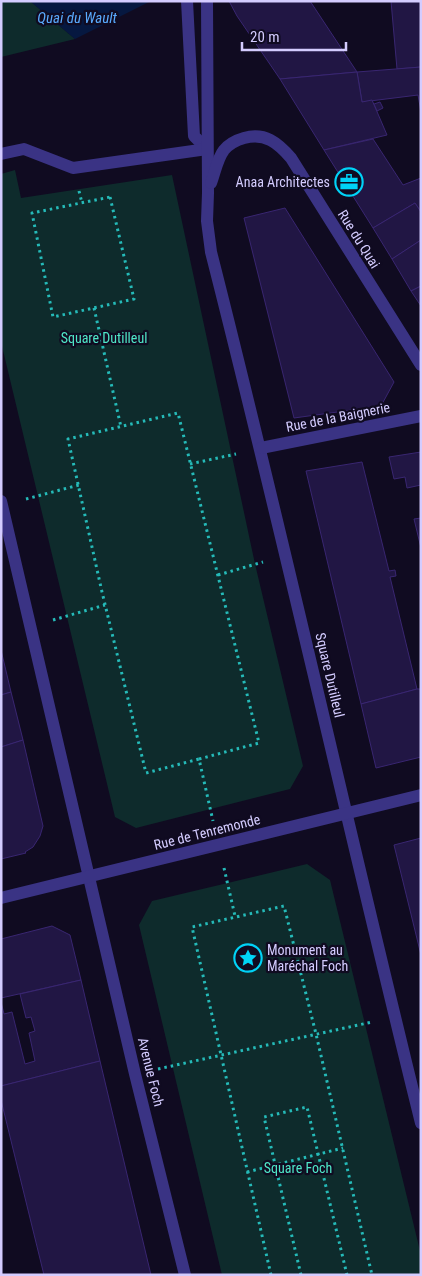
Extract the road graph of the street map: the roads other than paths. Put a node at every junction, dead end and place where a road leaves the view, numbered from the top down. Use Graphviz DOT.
graph roads {
  1 [pos="187,1"];
  2 [pos="208,1"];
  3 [pos="207,149"];
  4 [pos="1,154"];
  5 [pos="208,193"];
  6 [pos="421,366"];
  7 [pos="421,416"];
  8 [pos="261,448"];
  9 [pos="2,503"];
  10 [pos="421,795"];
  11 [pos="346,814"];
  12 [pos="89,876"];
  13 [pos="1,898"];
  14 [pos="421,1124"];
  15 [pos="185,1275"];
  1 -- 3 [label="street"];
  2 -- 3 [label="street"];
  3 -- 4 [label="street"];
  3 -- 5 [label="street"];
  5 -- 6 [label="street, Rue du Quai"];
  5 -- 8 [label="street, Square Dutilleul"];
  7 -- 8 [label="street, Rue de la Baignerie"];
  8 -- 11 [label="street, Square Dutilleul"];
  9 -- 12 [label="street"];
  10 -- 11 [label="street, Rue de Tenremonde"];
  11 -- 12 [label="street, Rue de Tenremonde"];
  11 -- 14 [label="street"];
  12 -- 13 [label="street, Rue de Tenremonde"];
  12 -- 15 [label="street, Avenue Foch"];
}
